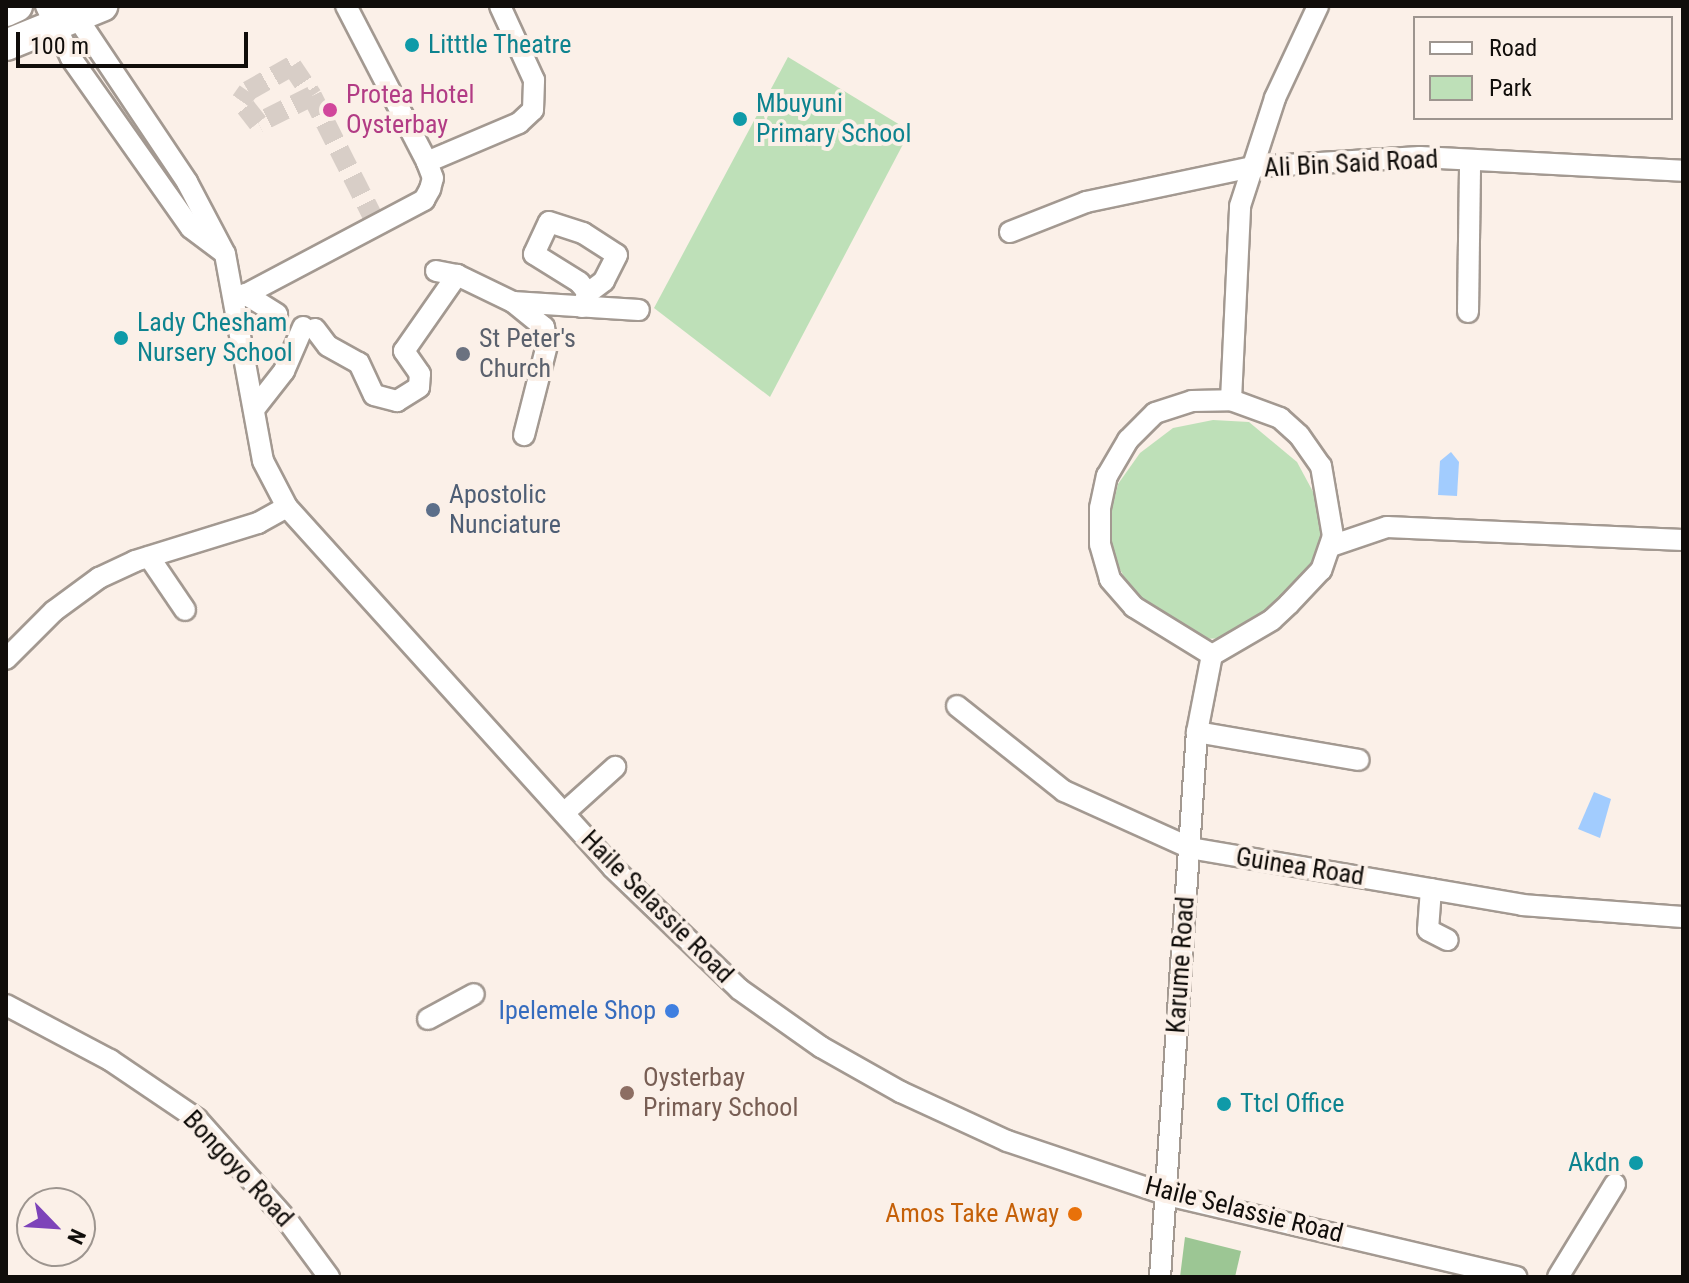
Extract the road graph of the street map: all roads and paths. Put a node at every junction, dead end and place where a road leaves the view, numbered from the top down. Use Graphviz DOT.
graph roads {
  1 [pos="17,6"];
  2 [pos="346,6"];
  3 [pos="500,6"];
  4 [pos="1318,6"];
  5 [pos="6,11"];
  6 [pos="69,12"];
  7 [pos="6,45"];
  8 [pos="1470,160"];
  9 [pos="427,162"];
  10 [pos="1252,167"];
  11 [pos="1683,171"];
  12 [pos="1010,232"];
  13 [pos="436,271"];
  14 [pos="457,275"];
  15 [pos="241,296"];
  16 [pos="513,302"];
  17 [pos="639,310"];
  18 [pos="1468,312"];
  19 [pos="277,314"];
  20 [pos="1231,400"];
  21 [pos="255,408"];
  22 [pos="524,435"];
  23 [pos="287,507"];
  24 [pos="1683,540"];
  25 [pos="1331,546"];
  26 [pos="149,557"];
  27 [pos="185,610"];
  28 [pos="1212,655"];
  29 [pos="6,659"];
  30 [pos="957,706"];
  31 [pos="1197,732"];
  32 [pos="1359,760"];
  33 [pos="615,767"];
  34 [pos="564,813"];
  35 [pos="1190,848"];
  36 [pos="1431,889"];
  37 [pos="1683,917"];
  38 [pos="1448,940"];
  39 [pos="474,994"];
  40 [pos="6,1005"];
  41 [pos="428,1019"];
  42 [pos="1615,1184"];
  43 [pos="1167,1195"];
  44 [pos="1506,1276"];
  45 [pos="329,1277"];
  46 [pos="1160,1277"];
  47 [pos="1558,1277"];
  1 -- 5 [label="highway"];
  2 -- 9 [label="street"];
  3 -- 9 [label="street"];
  4 -- 10 [label="street"];
  6 -- 7 [label="highway"];
  6 -- 15 [label="street, Haile Selassie Road"];
  8 -- 10 [label="street, Ali Bin Said Road"];
  8 -- 11 [label="street, Ali Bin Said Road"];
  8 -- 18 [label="street"];
  9 -- 15 [label="street"];
  10 -- 12 [label="street"];
  10 -- 20 [label="street, Ali Bin Said Road"];
  13 -- 14 [label="street"];
  14 -- 16 [label="street"];
  14 -- 21 [label="street"];
  15 -- 19 [label="street"];
  15 -- 21 [label="street, Haile Selassie Road"];
  16 -- 17 [label="street"];
  16 -- 22 [label="street"];
  20 -- 25 [label="street"];
  20 -- 28 [label="street"];
  21 -- 23 [label="street, Haile Selassie Road"];
  23 -- 26 [label="street"];
  23 -- 34 [label="street, Haile Selassie Road"];
  24 -- 25 [label="street"];
  25 -- 28 [label="street"];
  26 -- 27 [label="street"];
  26 -- 29 [label="street"];
  28 -- 31 [label="street, Karume Road"];
  30 -- 35 [label="street, Guinea Road"];
  31 -- 32 [label="street"];
  31 -- 35 [label="street, Karume Road"];
  33 -- 34 [label="street"];
  34 -- 43 [label="street, Haile Selassie Road"];
  35 -- 36 [label="street, Guinea Road"];
  35 -- 43 [label="street, Karume Road"];
  36 -- 37 [label="street, Guinea Road"];
  36 -- 38 [label="street"];
  39 -- 41 [label="street"];
  40 -- 45 [label="street, Bongoyo Road"];
  42 -- 47 [label="street"];
  43 -- 44 [label="street, Haile Selassie Road"];
  43 -- 46 [label="street, Karume Road"];
}
